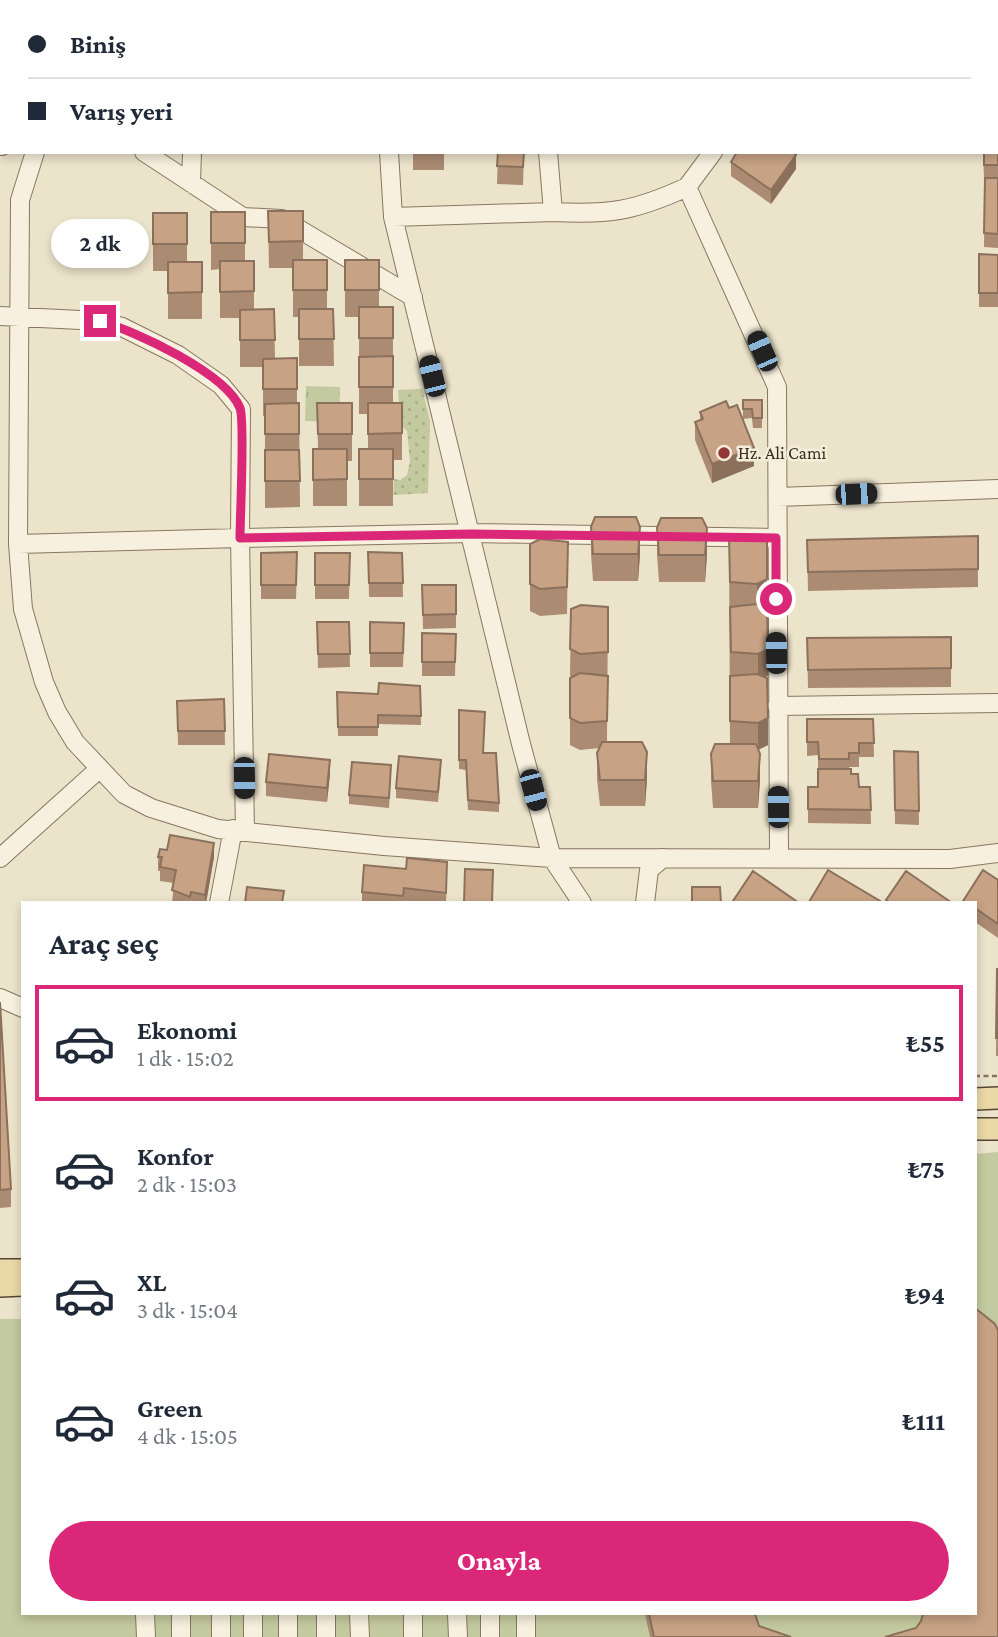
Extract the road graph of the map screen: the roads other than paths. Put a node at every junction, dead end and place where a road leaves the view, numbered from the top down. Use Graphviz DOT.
graph roads {
  1 [pos="34,154"];
  2 [pos="147,154"];
  3 [pos="192,154"];
  4 [pos="389,154"];
  5 [pos="548,154"];
  6 [pos="712,154"];
  7 [pos="191,183"];
  8 [pos="687,187"];
  9 [pos="553,212"];
  10 [pos="393,218"];
  11 [pos="413,298"];
  12 [pos="0,316"];
  13 [pos="21,316"];
  14 [pos="998,489"];
  15 [pos="778,497"];
  16 [pos="472,534"];
  17 [pos="240,538"];
  18 [pos="776,538"];
  19 [pos="18,544"];
  20 [pos="998,703"];
  21 [pos="777,706"];
  22 [pos="99,769"];
  23 [pos="239,830"];
  24 [pos="998,853"];
  25 [pos="779,857"];
  26 [pos="0,858"];
  27 [pos="552,858"];
  28 [pos="663,858"];
  29 [pos="220,901"];
  30 [pos="581,901"];
  31 [pos="645,901"];
  32 [pos="0,998"];
  33 [pos="21,1006"];
  34 [pos="998,1098"];
  35 [pos="977,1099"];
  36 [pos="977,1129"];
  37 [pos="998,1129"];
  38 [pos="0,1270"];
  39 [pos="21,1270"];
  40 [pos="21,1285"];
  41 [pos="0,1286"];
  42 [pos="145,1615"];
  43 [pos="181,1615"];
  44 [pos="220,1615"];
  45 [pos="253,1615"];
  46 [pos="288,1615"];
  47 [pos="326,1615"];
  48 [pos="359,1615"];
  49 [pos="413,1615"];
  50 [pos="457,1615"];
  51 [pos="490,1615"];
  52 [pos="526,1615"];
  53 [pos="146,1637"];
  54 [pos="181,1637"];
  55 [pos="221,1637"];
  56 [pos="253,1637"];
  57 [pos="288,1637"];
  58 [pos="326,1637"];
  59 [pos="360,1637"];
  60 [pos="413,1637"];
  61 [pos="457,1637"];
  62 [pos="490,1637"];
  63 [pos="526,1637"];
  1 -- 13 [label="street"];
  2 -- 7 [label="street"];
  3 -- 7 [label="street"];
  4 -- 10 [label="street"];
  5 -- 9 [label="street"];
  6 -- 8 [label="street"];
  7 -- 11 [label="street"];
  8 -- 9 [label="street"];
  8 -- 15 [label="street"];
  9 -- 10 [label="street"];
  10 -- 11 [label="street"];
  11 -- 16 [label="street"];
  12 -- 13 [label="street"];
  13 -- 17 [label="street"];
  13 -- 19 [label="street"];
  14 -- 15 [label="street"];
  15 -- 18 [label="street"];
  16 -- 17 [label="street"];
  16 -- 18 [label="street"];
  16 -- 27 [label="street"];
  17 -- 19 [label="street"];
  17 -- 23 [label="street"];
  18 -- 21 [label="street"];
  19 -- 22 [label="street"];
  20 -- 21 [label="street"];
  21 -- 25 [label="street"];
  22 -- 23 [label="street"];
  22 -- 26 [label="street"];
  23 -- 27 [label="street"];
  23 -- 29 [label="street"];
  24 -- 25 [label="street"];
  25 -- 28 [label="street"];
  27 -- 28 [label="street"];
  27 -- 30 [label="street"];
  28 -- 31 [label="street"];
  32 -- 33 [label="street"];
  34 -- 35 [label="main road"];
  36 -- 37 [label="main road"];
  38 -- 39 [label="main road"];
  40 -- 41 [label="main road"];
  42 -- 53 [label="street"];
  43 -- 54 [label="street"];
  44 -- 55 [label="street"];
  45 -- 56 [label="street"];
  46 -- 57 [label="street"];
  47 -- 58 [label="street"];
  48 -- 59 [label="street"];
  49 -- 60 [label="street"];
  50 -- 61 [label="street"];
  51 -- 62 [label="street"];
  52 -- 63 [label="street"];
}
